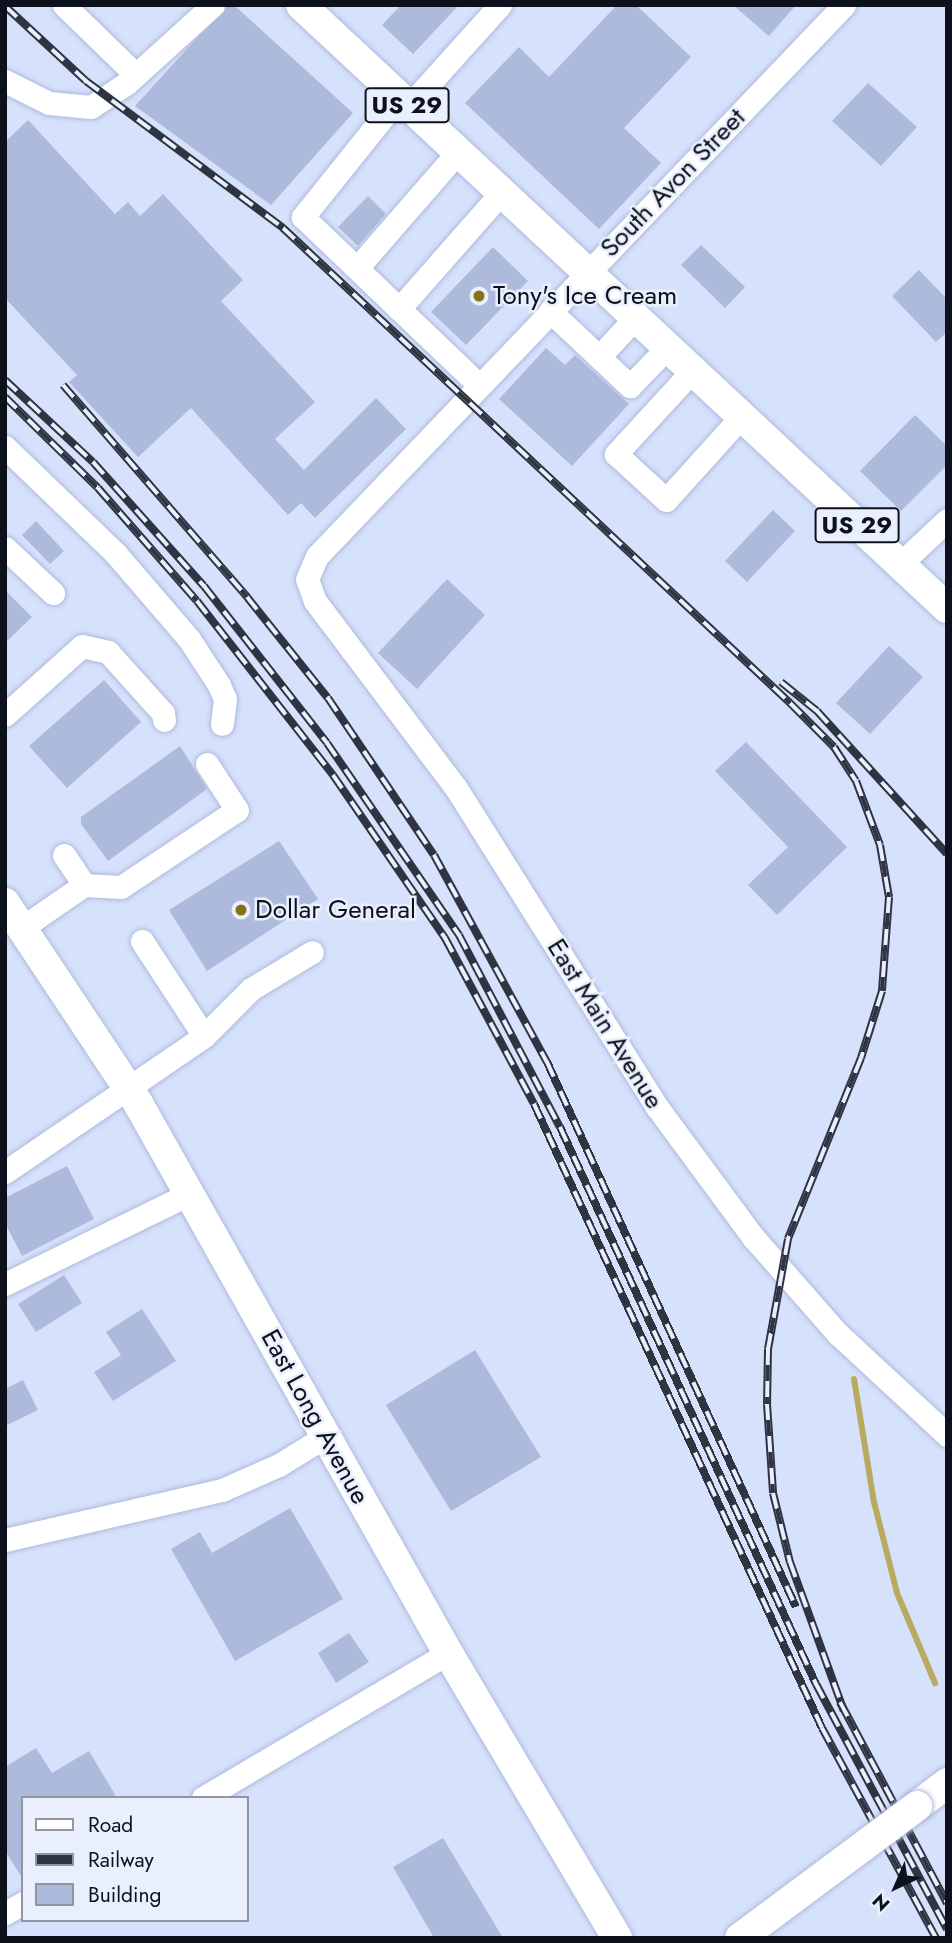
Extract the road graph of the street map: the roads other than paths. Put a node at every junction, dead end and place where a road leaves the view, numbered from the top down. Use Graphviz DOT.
graph roads {
  1 [pos="64,5"];
  2 [pos="213,5"];
  3 [pos="300,5"];
  4 [pos="500,5"];
  5 [pos="844,5"];
  6 [pos="136,75"];
  7 [pos="5,81"];
  8 [pos="404,102"];
  9 [pos="458,152"];
  10 [pos="501,192"];
  11 [pos="356,268"];
  12 [pos="587,273"];
  13 [pos="399,309"];
  14 [pos="550,311"];
  15 [pos="635,318"];
  16 [pos="667,348"];
  17 [pos="599,357"];
  18 [pos="692,371"];
  19 [pos="479,385"];
  20 [pos="741,417"];
  21 [pos="5,447"];
  22 [pos="947,520"];
  23 [pos="5,548"];
  24 [pos="900,564"];
  25 [pos="306,579"];
  26 [pos="53,593"];
  27 [pos="947,608"];
  28 [pos="5,715"];
  29 [pos="164,720"];
  30 [pos="222,724"];
  31 [pos="207,764"];
  32 [pos="64,855"];
  33 [pos="84,885"];
  34 [pos="5,902"];
  35 [pos="23,927"];
  36 [pos="142,941"];
  37 [pos="312,952"];
  38 [pos="204,1036"];
  39 [pos="129,1089"];
  40 [pos="5,1172"];
  41 [pos="189,1194"];
  42 [pos="5,1284"];
  43 [pos="326,1436"];
  44 [pos="947,1436"];
  45 [pos="5,1540"];
  46 [pos="448,1653"];
  47 [pos="947,1783"];
  48 [pos="205,1796"];
  49 [pos="21,1904"];
  50 [pos="5,1913"];
  51 [pos="617,1938"];
  52 [pos="740,1938"];
  1 -- 6 [label="street"];
  2 -- 6 [label="street"];
  3 -- 8 [label="main road, US 29"];
  4 -- 8 [label="street"];
  5 -- 12 [label="street, South Avon Street"];
  6 -- 7 [label="street"];
  8 -- 9 [label="main road, US 29"];
  8 -- 11 [label="street"];
  9 -- 10 [label="main road, US 29"];
  9 -- 11 [label="street"];
  10 -- 12 [label="main road, US 29"];
  10 -- 13 [label="street"];
  11 -- 13 [label="street"];
  12 -- 14 [label="street, South Avon Street"];
  12 -- 15 [label="main road, US 29"];
  13 -- 19 [label="street"];
  14 -- 17 [label="street"];
  14 -- 19 [label="street, South Avon Street"];
  15 -- 16 [label="main road, US 29"];
  15 -- 17 [label="street"];
  16 -- 17 [label="street"];
  16 -- 18 [label="main road, US 29"];
  18 -- 20 [label="main road, US 29"];
  18 -- 20 [label="street"];
  19 -- 25 [label="street, South Avon Street"];
  20 -- 24 [label="main road, US 29"];
  21 -- 30 [label="street"];
  22 -- 24 [label="street"];
  23 -- 26 [label="street"];
  24 -- 27 [label="main road, US 29"];
  25 -- 44 [label="street, East Main Avenue"];
  28 -- 29 [label="street"];
  31 -- 33 [label="street"];
  32 -- 33 [label="street"];
  33 -- 35 [label="street"];
  34 -- 35 [label="main road, East Long Avenue"];
  35 -- 39 [label="main road, East Long Avenue"];
  36 -- 38 [label="street"];
  37 -- 38 [label="street"];
  38 -- 39 [label="street"];
  39 -- 40 [label="street"];
  39 -- 41 [label="main road, East Long Avenue"];
  41 -- 42 [label="street"];
  41 -- 43 [label="main road, East Long Avenue"];
  43 -- 45 [label="street"];
  43 -- 46 [label="main road, East Long Avenue"];
  46 -- 48 [label="street"];
  46 -- 51 [label="main road, East Long Avenue"];
  47 -- 52 [label="main road, bridge"];
  49 -- 50 [label="street"];
}
